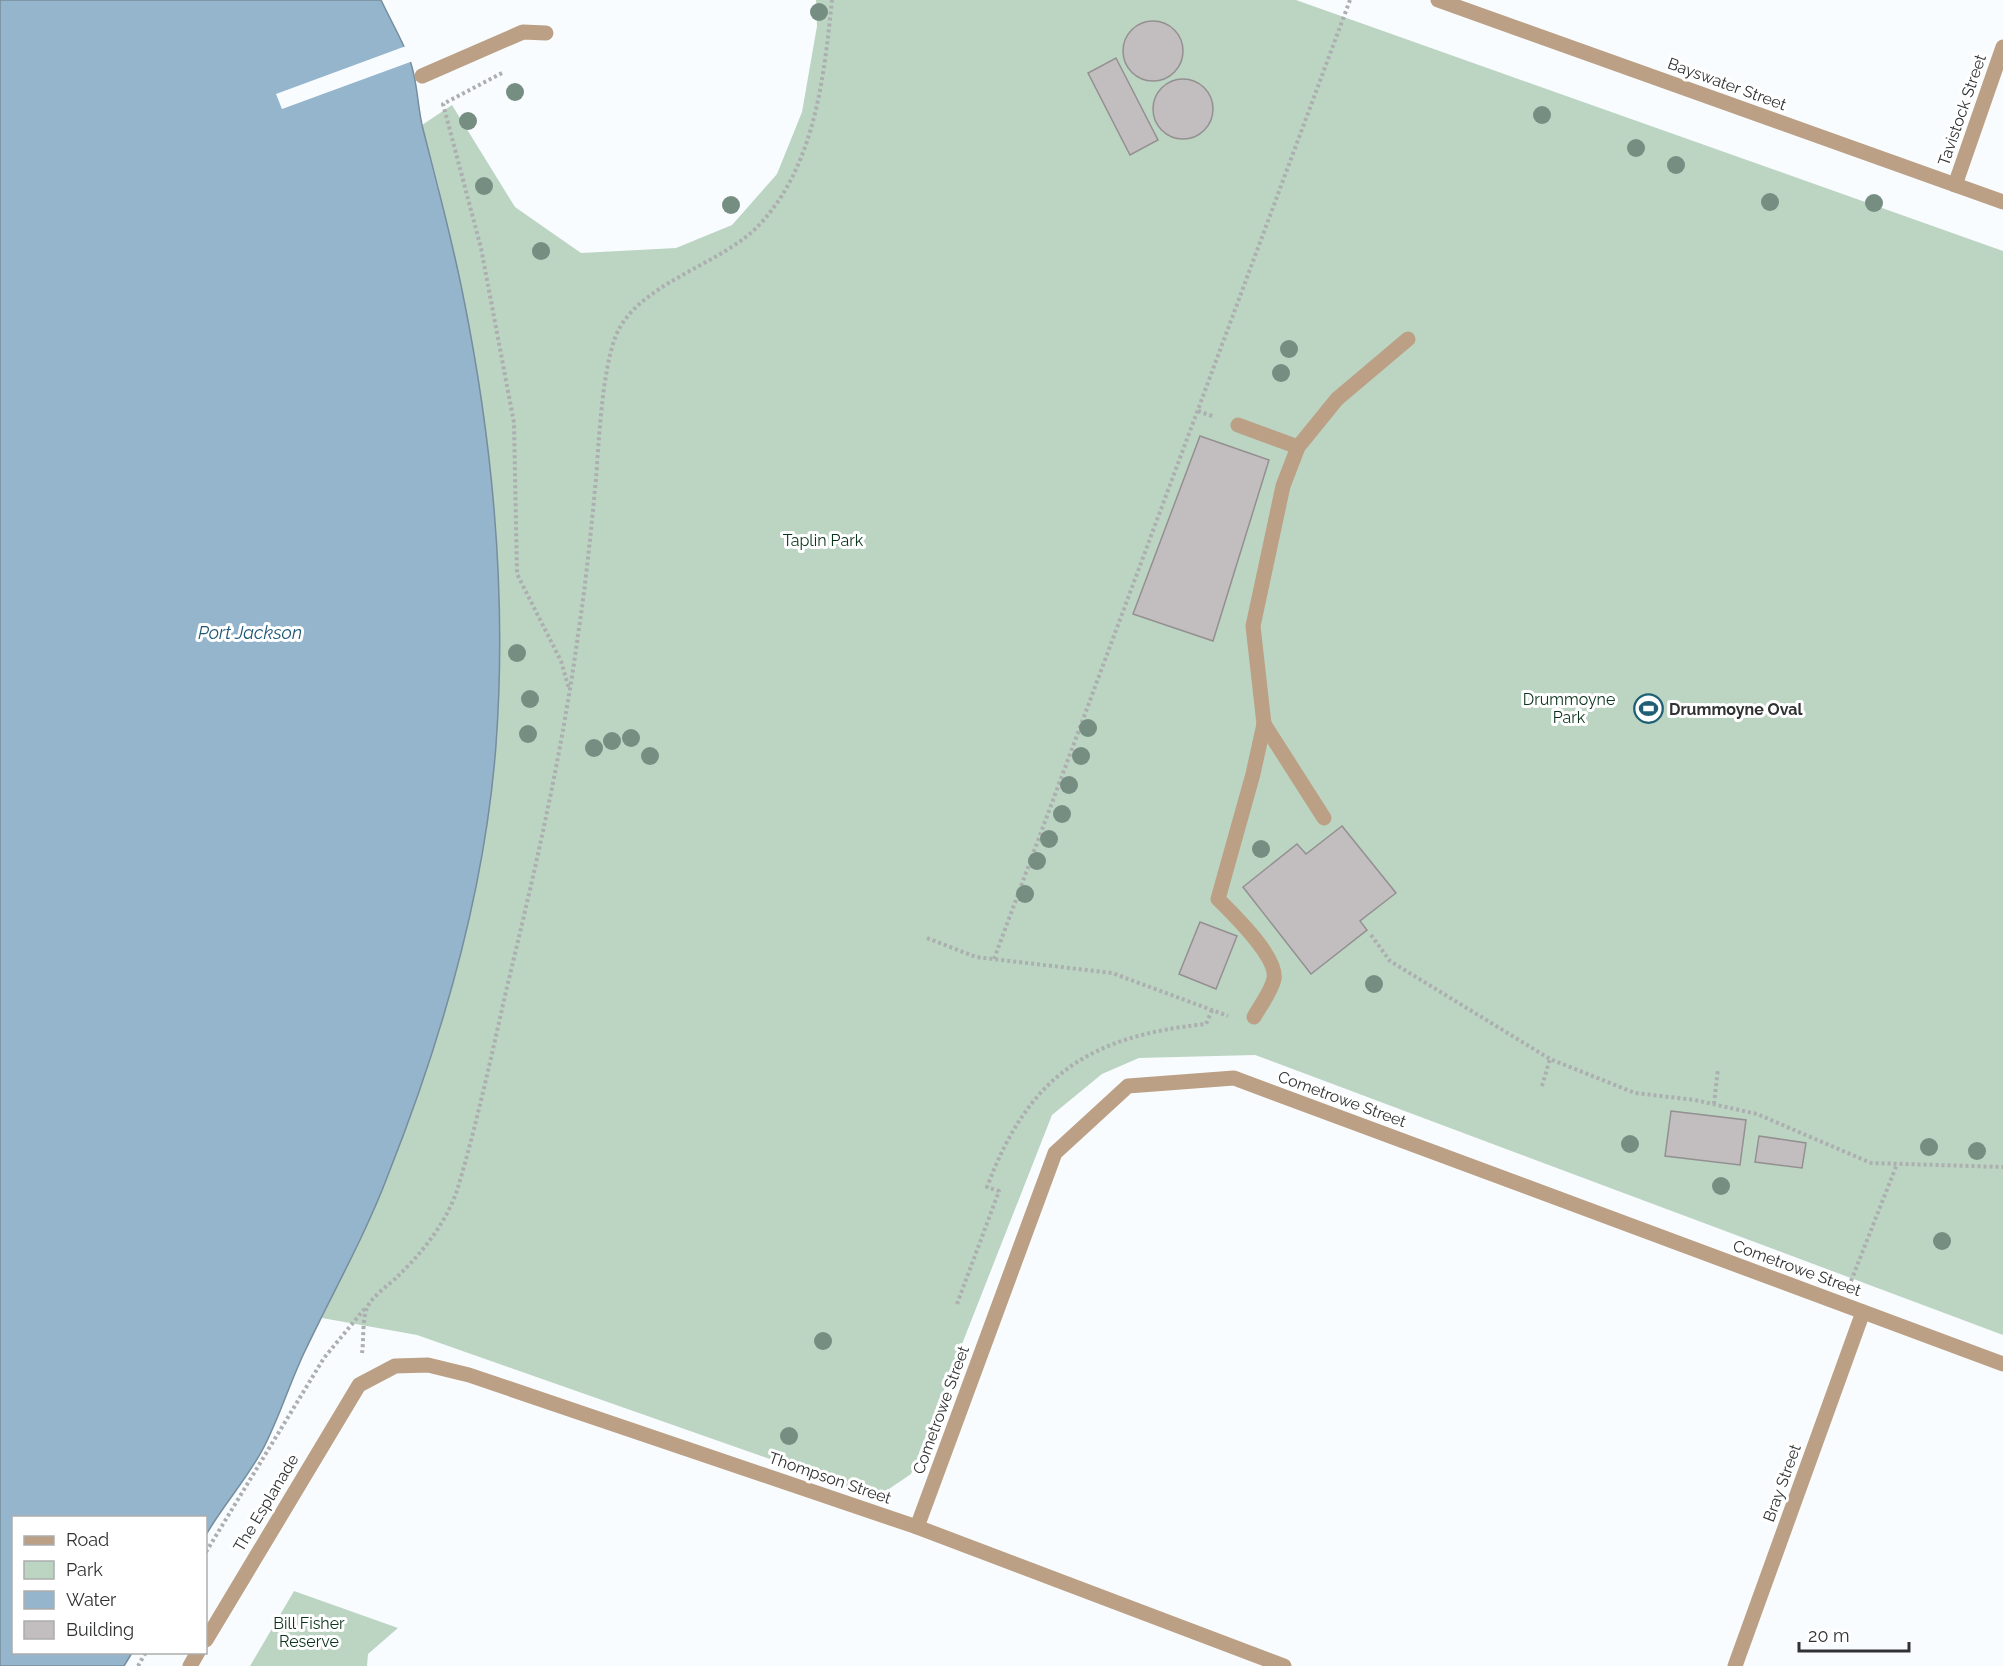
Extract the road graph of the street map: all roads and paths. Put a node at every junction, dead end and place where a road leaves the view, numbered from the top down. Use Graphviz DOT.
graph roads {
  1 [pos="832,0"];
  2 [pos="1350,0"];
  3 [pos="1438,0"];
  4 [pos="546,33"];
  5 [pos="2003,47"];
  6 [pos="504,72"];
  7 [pos="422,76"];
  8 [pos="1955,185"];
  9 [pos="2003,202"];
  10 [pos="1408,339"];
  11 [pos="1238,425"];
  12 [pos="1298,447"];
  13 [pos="570,692"];
  14 [pos="1264,724"];
  15 [pos="1324,818"];
  16 [pos="1371,934"];
  17 [pos="927,938"];
  18 [pos="994,959"];
  19 [pos="1232,1017"];
  20 [pos="1254,1017"];
  21 [pos="1550,1059"];
  22 [pos="1718,1069"];
  23 [pos="1542,1086"];
  24 [pos="1714,1104"];
  25 [pos="1897,1164"];
  26 [pos="2003,1167"];
  27 [pos="1842,1304"];
  28 [pos="367,1307"];
  29 [pos="1863,1312"];
  30 [pos="2003,1364"];
  31 [pos="359,1385"];
  32 [pos="916,1527"];
  33 [pos="207,1550"];
  34 [pos="207,1638"];
  35 [pos="1284,1666"];
  36 [pos="1735,1666"];
  1 -- 13 [label="path"];
  2 -- 18 [label="path"];
  3 -- 8 [label="street, Bayswater Street"];
  4 -- 7 [label="street"];
  5 -- 8 [label="street, Tavistock Street"];
  6 -- 13 [label="path"];
  8 -- 9 [label="street, Bayswater Street"];
  10 -- 12 [label="street"];
  11 -- 12 [label="street"];
  12 -- 14 [label="street"];
  13 -- 28 [label="path"];
  14 -- 15 [label="street"];
  14 -- 20 [label="street"];
  16 -- 21 [label="path"];
  17 -- 18 [label="path"];
  18 -- 19 [label="path"];
  21 -- 23 [label="path"];
  21 -- 24 [label="path"];
  22 -- 24 [label="path"];
  24 -- 25 [label="path"];
  25 -- 26 [label="path"];
  25 -- 27 [label="path"];
  27 -- 29 [label="street, Cometrowe Street"];
  27 -- 32 [label="street, Cometrowe Street"];
  28 -- 31 [label="path"];
  28 -- 33 [label="path"];
  29 -- 30 [label="street, Cometrowe Street"];
  29 -- 36 [label="street, Bray Street"];
  31 -- 32 [label="street, Thompson Street"];
  31 -- 34 [label="street, The Esplanade"];
  32 -- 35 [label="street, Thompson Street"];
}
